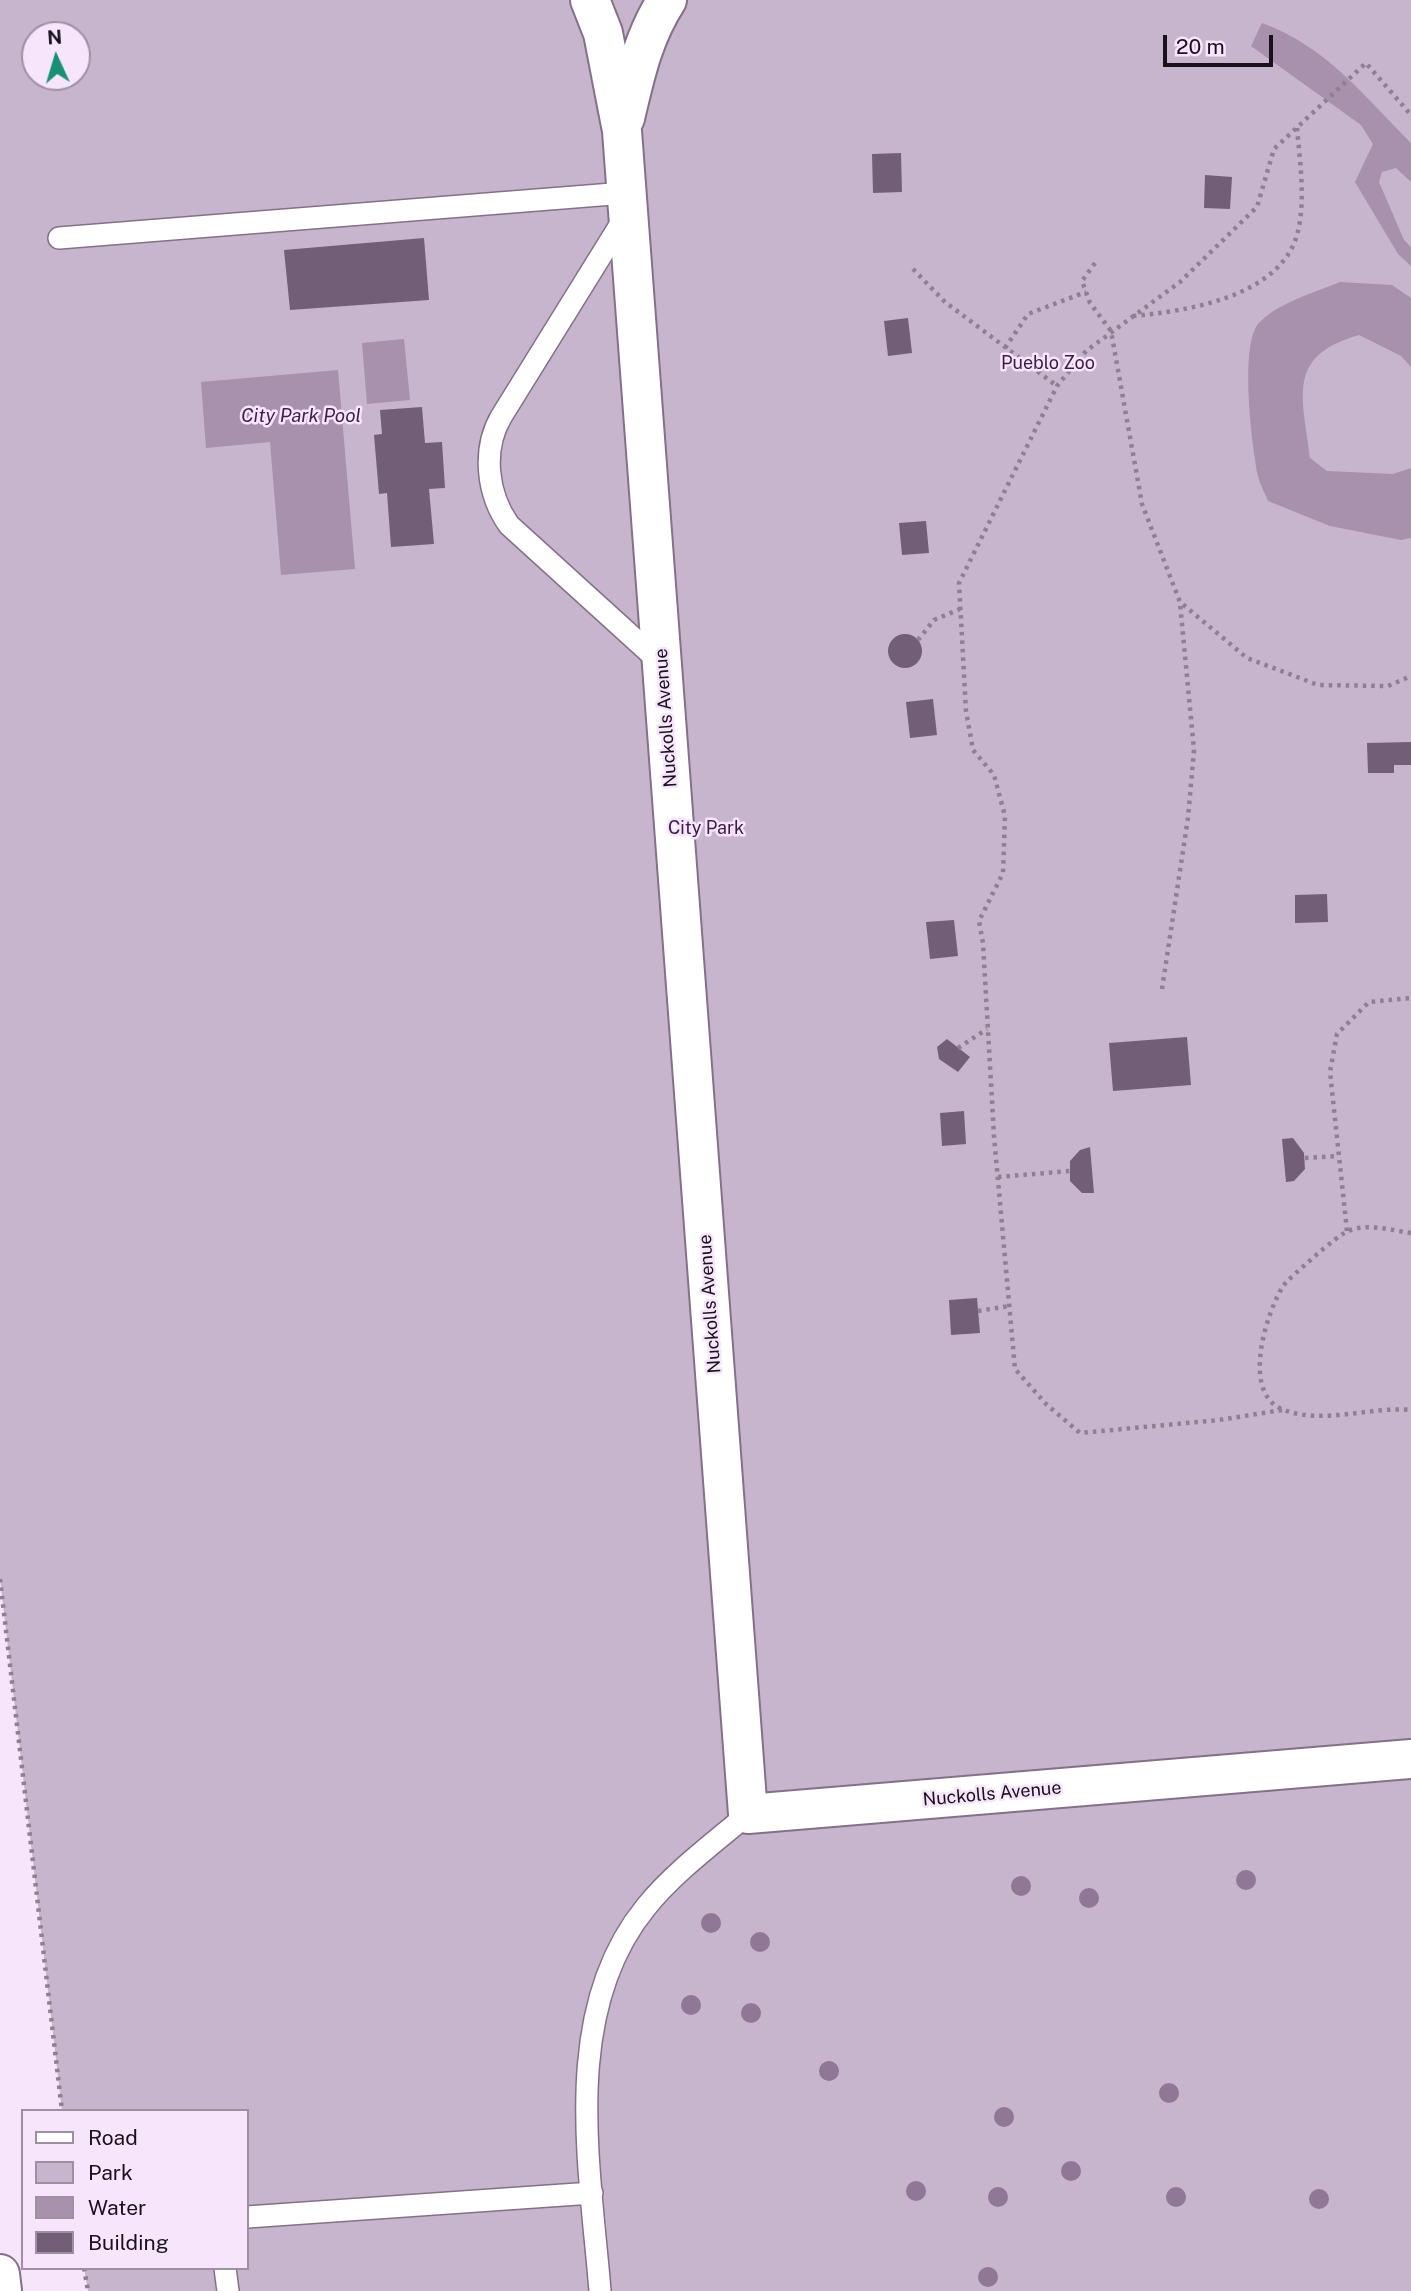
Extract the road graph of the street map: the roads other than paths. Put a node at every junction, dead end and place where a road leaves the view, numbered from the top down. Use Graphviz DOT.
graph roads {
  1 [pos="590,0"];
  2 [pos="667,0"];
  3 [pos="622,131"];
  4 [pos="626,204"];
  5 [pos="59,238"];
  6 [pos="662,664"];
  7 [pos="1411,1759"];
  8 [pos="748,1814"];
  9 [pos="592,2193"];
  10 [pos="248,2217"];
  11 [pos="225,2270"];
  12 [pos="0,2274"];
  13 [pos="2,2291"];
  14 [pos="228,2291"];
  15 [pos="600,2291"];
  1 -- 3 [label="street"];
  2 -- 3 [label="street"];
  3 -- 4 [label="street, Nuckolls Avenue"];
  4 -- 5 [label="lane"];
  4 -- 6 [label="street, Nuckolls Avenue"];
  4 -- 6 [label="lane"];
  6 -- 8 [label="street, Nuckolls Avenue"];
  7 -- 8 [label="street, Nuckolls Avenue"];
  8 -- 9 [label="lane"];
  9 -- 10 [label="lane"];
  9 -- 15 [label="lane"];
  11 -- 14 [label="lane"];
  12 -- 13 [label="street"];
}
